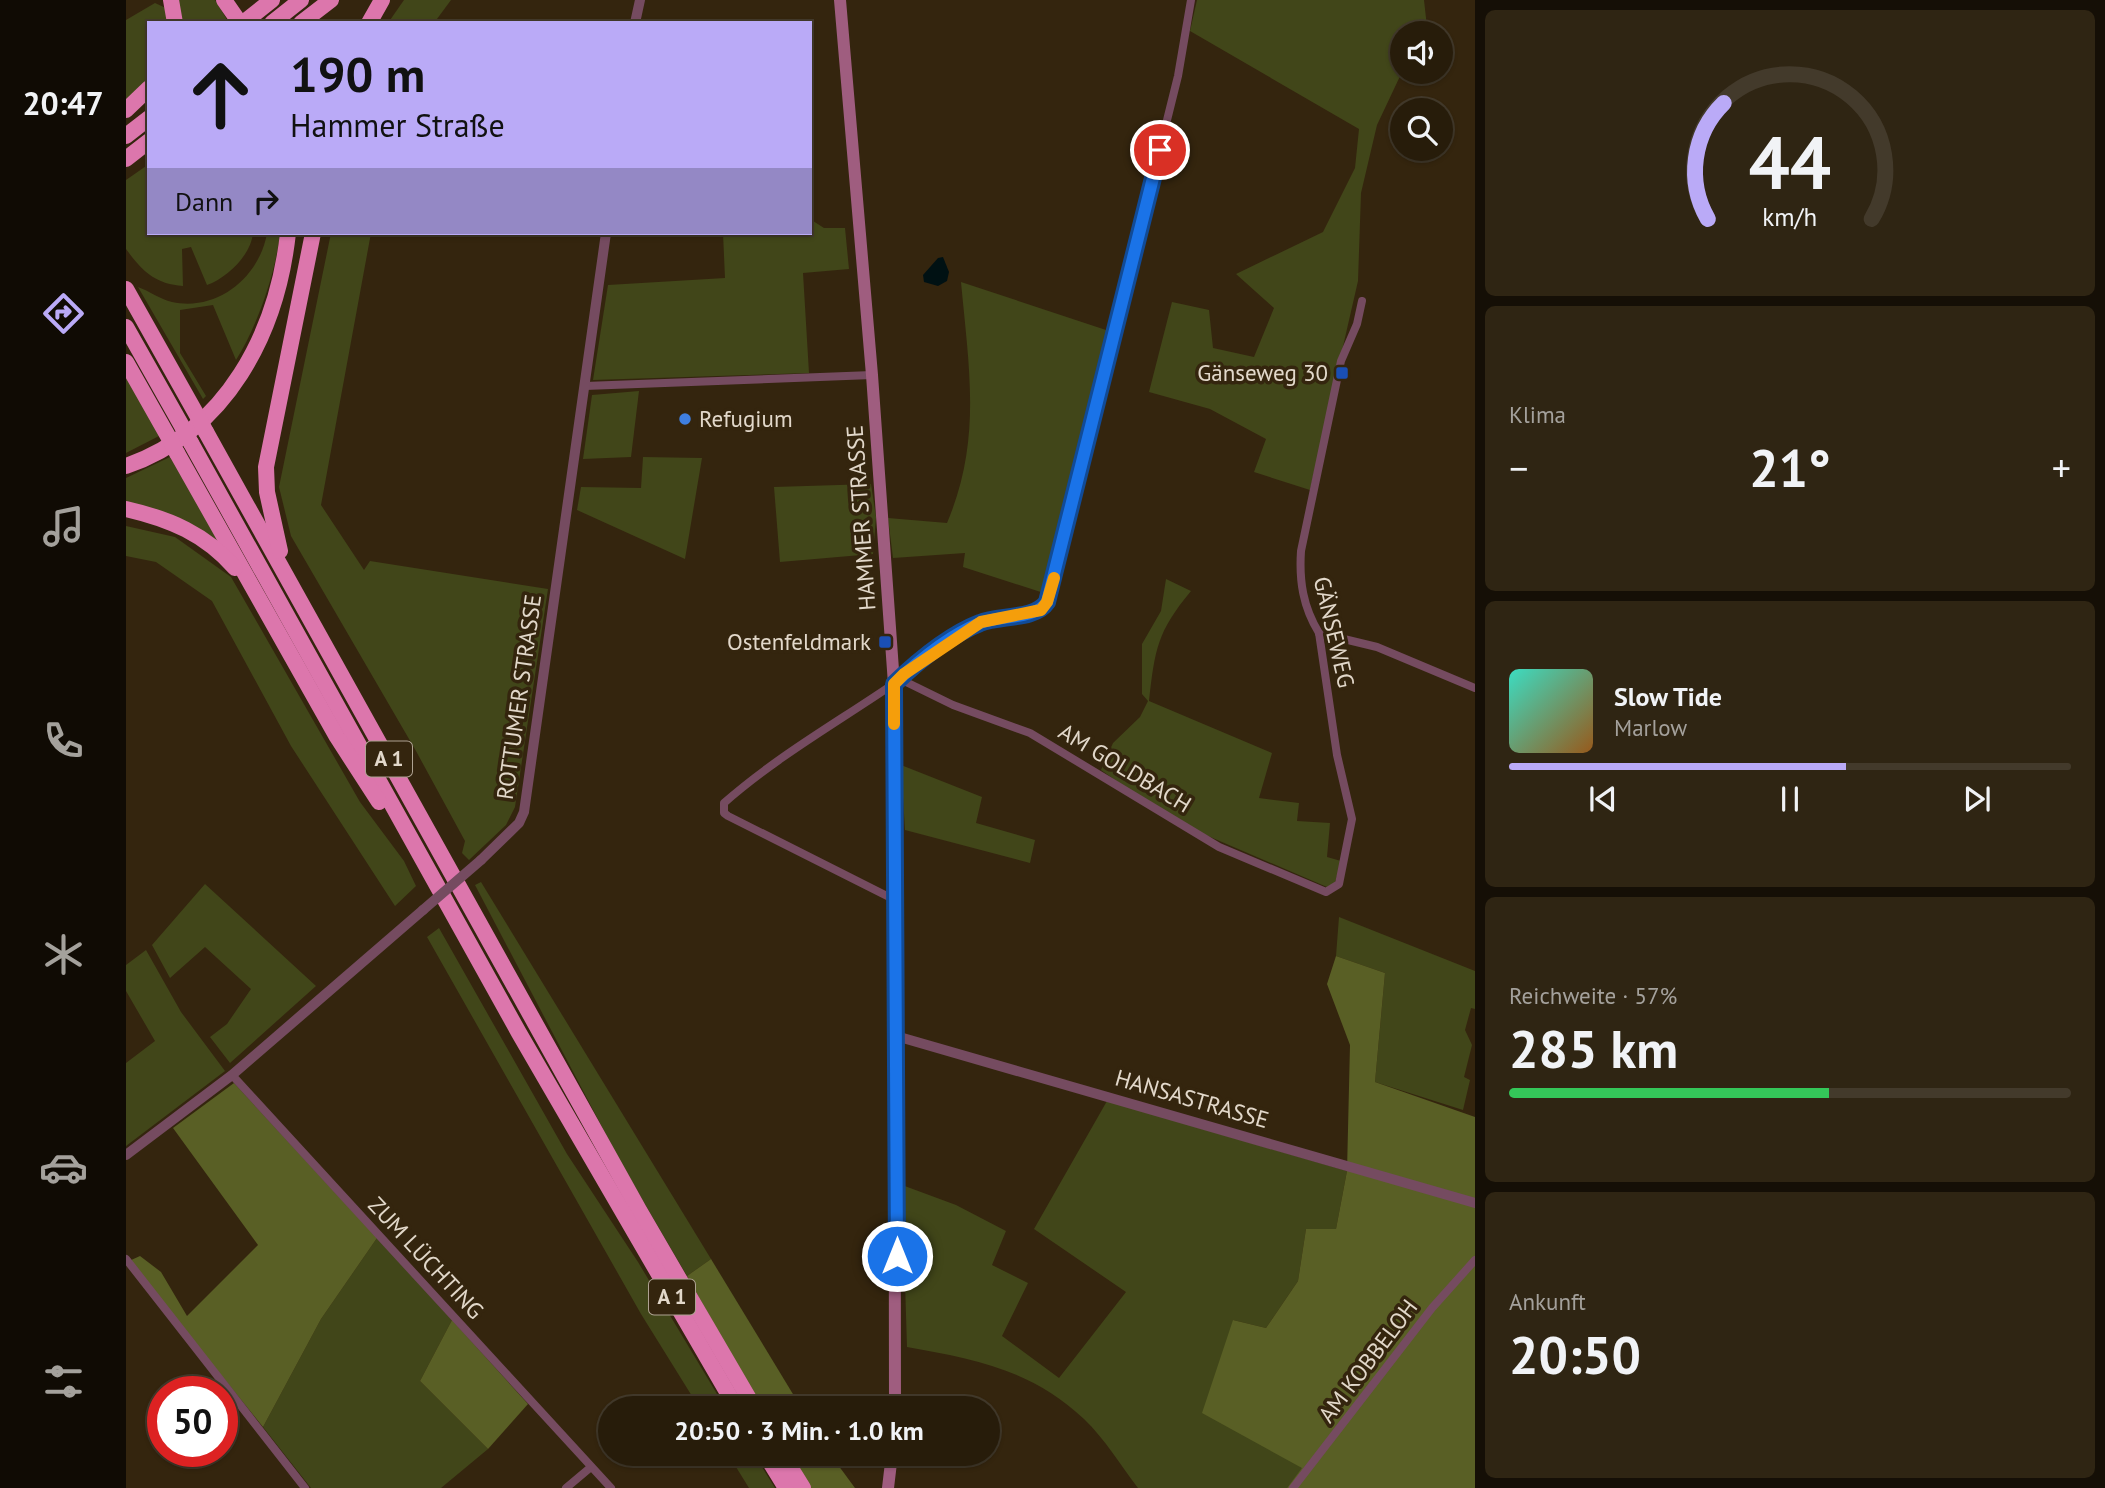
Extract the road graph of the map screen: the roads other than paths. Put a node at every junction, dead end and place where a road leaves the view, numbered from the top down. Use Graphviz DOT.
graph roads {
  1 [pos="171,0"];
  2 [pos="272,0"];
  3 [pos="301,0"];
  4 [pos="331,0"];
  5 [pos="382,0"];
  6 [pos="640,0"];
  7 [pos="840,0"];
  8 [pos="1191,0"];
  9 [pos="235,14"];
  10 [pos="176,21"];
  11 [pos="275,21"];
  12 [pos="304,21"];
  13 [pos="370,21"];
  14 [pos="635,21"];
  15 [pos="147,90"];
  16 [pos="147,97"];
  17 [pos="126,112"];
  18 [pos="147,120"];
  19 [pos="126,136"];
  20 [pos="147,143"];
  21 [pos="126,159"];
  22 [pos="288,235"];
  23 [pos="313,235"];
  24 [pos="606,235"];
  25 [pos="126,289"];
  26 [pos="1362,301"];
  27 [pos="126,327"];
  28 [pos="126,362"];
  29 [pos="872,375"];
  30 [pos="585,386"];
  31 [pos="126,466"];
  32 [pos="126,509"];
  33 [pos="286,574"];
  34 [pos="258,598"];
  35 [pos="1319,633"];
  36 [pos="894,684"];
  37 [pos="1475,688"];
  38 [pos="422,861"];
  39 [pos="1334,890"];
  40 [pos="896,901"];
  41 [pos="896,1036"];
  42 [pos="232,1075"];
  43 [pos="126,1155"];
  44 [pos="1475,1203"];
  45 [pos="126,1259"];
  46 [pos="1475,1260"];
  47 [pos="729,1396"];
  48 [pos="747,1396"];
  49 [pos="895,1396"];
  50 [pos="772,1466"];
  51 [pos="789,1466"];
  52 [pos="891,1466"];
  53 [pos="591,1467"];
  54 [pos="305,1488"];
  55 [pos="566,1488"];
  56 [pos="611,1488"];
  57 [pos="786,1488"];
  58 [pos="803,1488"];
  59 [pos="888,1488"];
  60 [pos="1293,1488"];
  1 -- 10 [label="highway"];
  2 -- 9 [label="highway"];
  3 -- 11 [label="highway"];
  4 -- 12 [label="highway"];
  5 -- 13 [label="highway"];
  6 -- 14 [label="street"];
  7 -- 29 [label="main road, HAMMER STRASSE"];
  8 -- 36 [label="street"];
  15 -- 17 [label="highway"];
  16 -- 17 [label="highway"];
  18 -- 19 [label="highway"];
  20 -- 21 [label="highway"];
  22 -- 31 [label="highway"];
  23 -- 33 [label="highway"];
  24 -- 30 [label="street, ROTTUMER STRASSE"];
  25 -- 33 [label="highway, A 1, bridge"];
  26 -- 35 [label="street, GÄNSEWEG"];
  27 -- 38 [label="highway, A 1, bridge"];
  28 -- 34 [label="highway, bridge"];
  29 -- 30 [label="street"];
  29 -- 36 [label="main road, HAMMER STRASSE"];
  30 -- 42 [label="street, ROTTUMER STRASSE, bridge"];
  32 -- 34 [label="highway"];
  33 -- 48 [label="highway, A 1"];
  34 -- 38 [label="highway"];
  35 -- 37 [label="street"];
  35 -- 39 [label="street, GÄNSEWEG"];
  36 -- 39 [label="street, AM GOLDBACH"];
  36 -- 40 [label="main road, HAMMER STRASSE"];
  36 -- 40 [label="street"];
  38 -- 47 [label="highway, A 1"];
  40 -- 41 [label="main road, HAMMER STRASSE"];
  41 -- 44 [label="street, HANSASTRASSE"];
  41 -- 49 [label="main road, HAMMER STRASSE"];
  42 -- 43 [label="street, ROTTUMER STRASSE"];
  42 -- 53 [label="street, ZUM LÜCHTING"];
  45 -- 54 [label="street"];
  46 -- 60 [label="street, AM KOBBELOH"];
  50 -- 57 [label="highway"];
  51 -- 58 [label="highway"];
  52 -- 59 [label="main road"];
  53 -- 55 [label="street"];
  53 -- 56 [label="street, ZUM LÜCHTING"];
}
